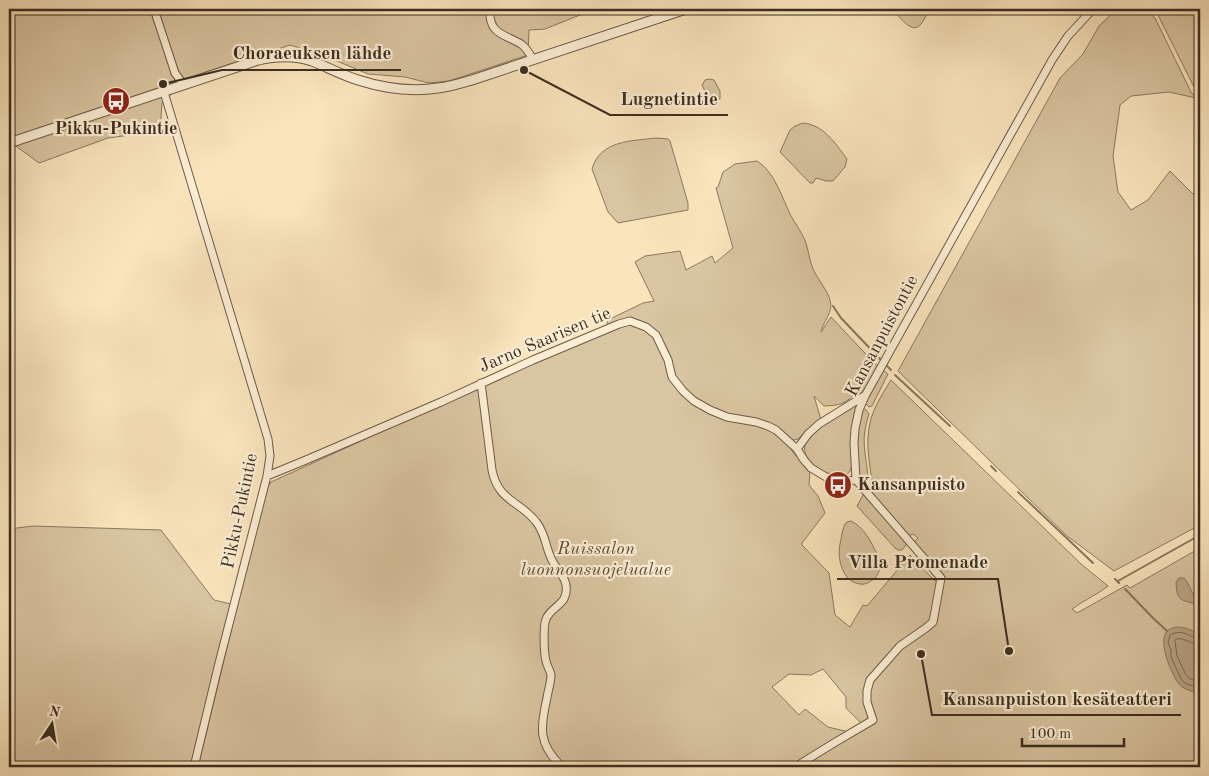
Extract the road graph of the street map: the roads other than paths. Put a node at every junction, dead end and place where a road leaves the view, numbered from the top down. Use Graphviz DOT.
graph roads {
  1 [pos="154,9"];
  2 [pos="490,9"];
  3 [pos="686,9"];
  4 [pos="1093,9"];
  5 [pos="533,60"];
  6 [pos="184,85"];
  7 [pos="164,92"];
  8 [pos="9,143"];
  9 [pos="481,383"];
  10 [pos="865,396"];
  11 [pos="797,449"];
  12 [pos="267,476"];
  13 [pos="856,480"];
  14 [pos="194,767"];
  15 [pos="562,767"];
  16 [pos="795,767"];
  1 -- 6 [label="street"];
  2 -- 5 [label="street"];
  3 -- 5 [label="street"];
  4 -- 10 [label="street, Kansanpuistontie"];
  5 -- 6 [label="street"];
  6 -- 7 [label="street"];
  7 -- 8 [label="street"];
  7 -- 12 [label="street, Pikku-Pukintie"];
  9 -- 11 [label="street, Jarno Saarisen tie"];
  9 -- 12 [label="street, Jarno Saarisen tie"];
  9 -- 15 [label="street"];
  10 -- 11 [label="street"];
  10 -- 13 [label="street, Kansanpuistontie"];
  11 -- 13 [label="street, Jarno Saarisen tie"];
  12 -- 14 [label="street, Pikku-Pukintie"];
  13 -- 16 [label="street"];
}
